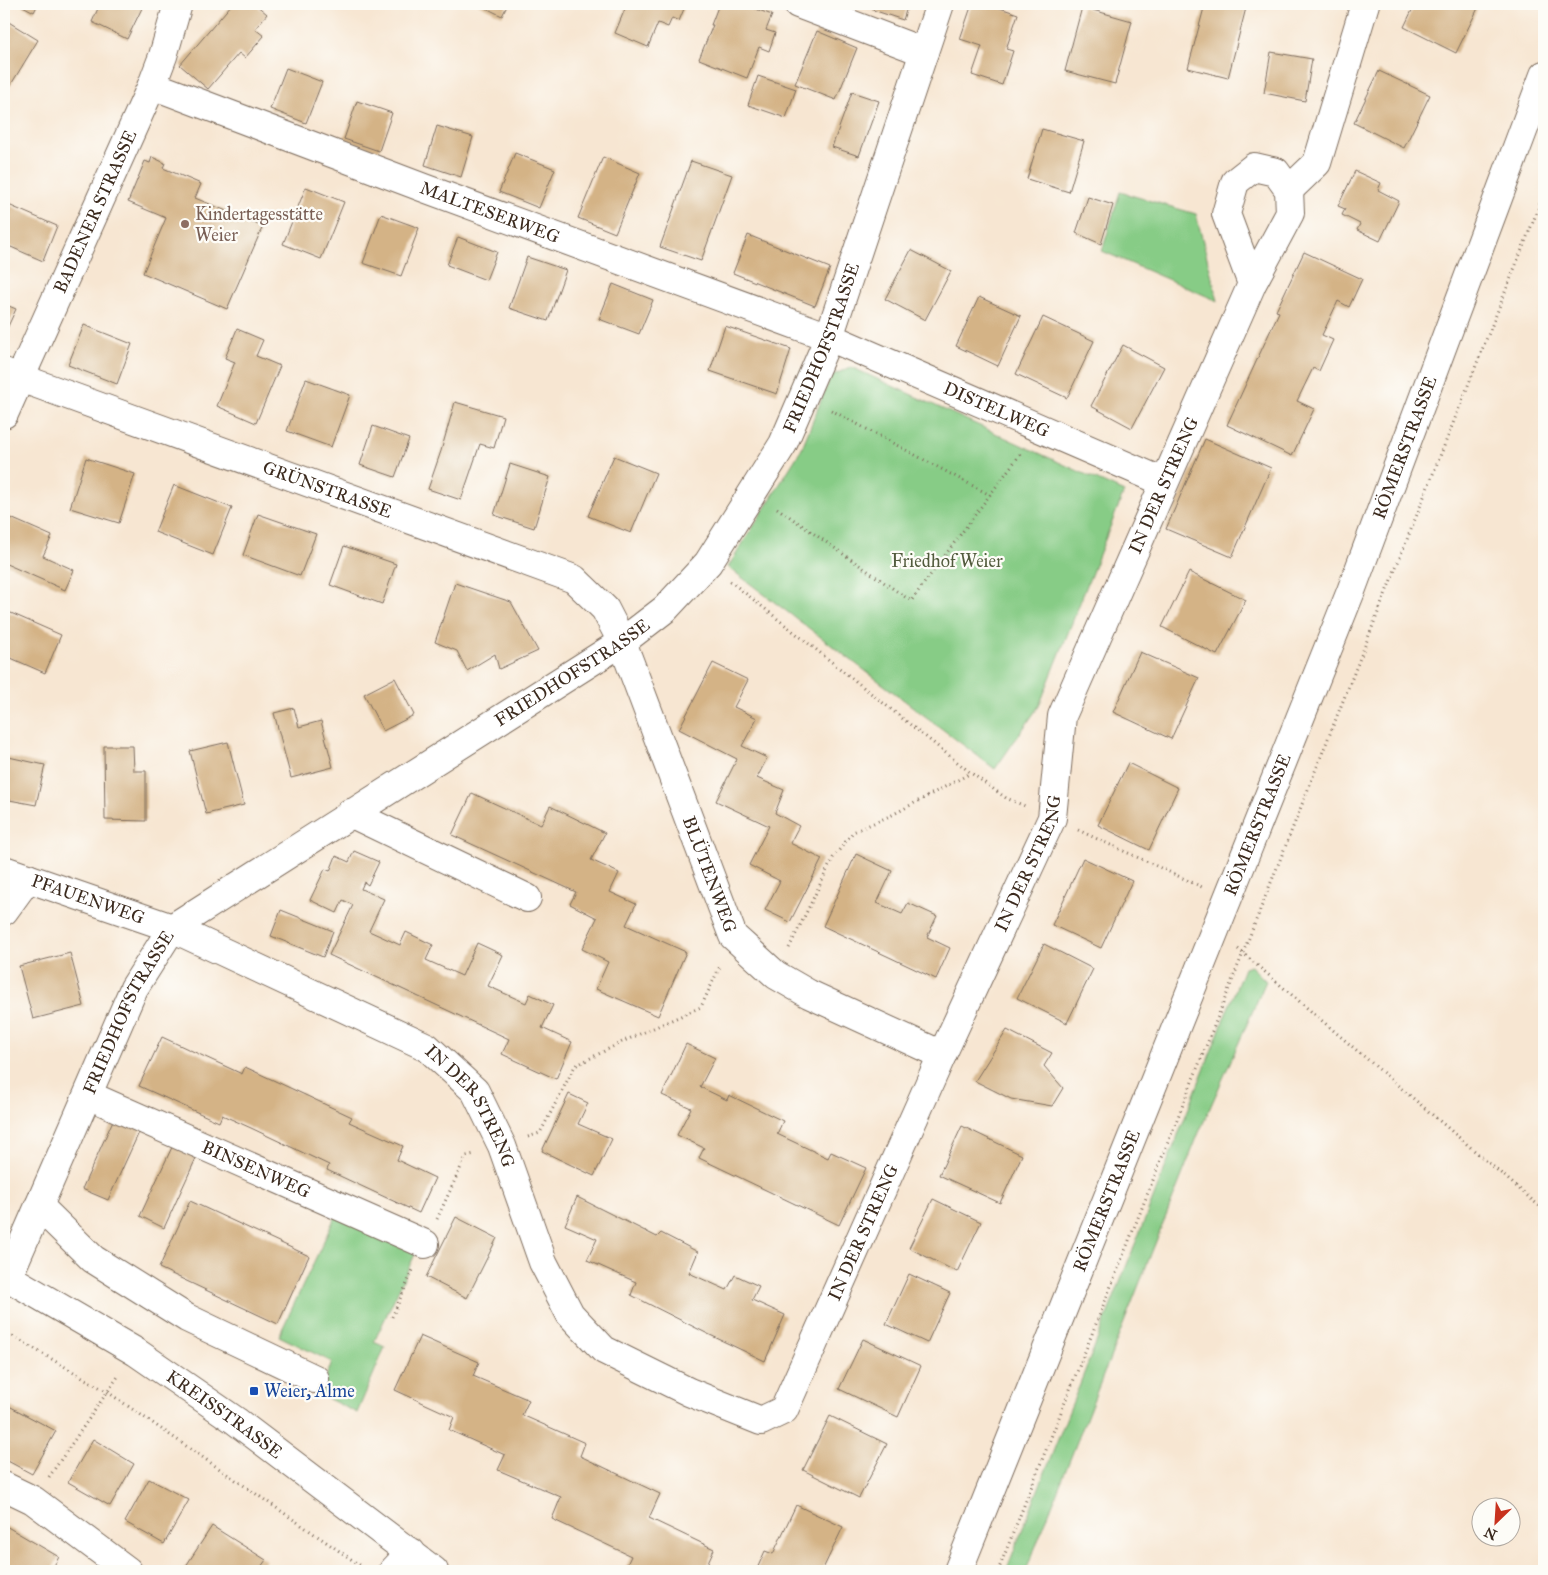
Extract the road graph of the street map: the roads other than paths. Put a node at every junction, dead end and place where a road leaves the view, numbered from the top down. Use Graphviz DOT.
graph roads {
  1 [pos="178,4"];
  2 [pos="798,4"];
  3 [pos="940,4"];
  4 [pos="1365,4"];
  5 [pos="924,52"];
  6 [pos="1544,75"];
  7 [pos="152,85"];
  8 [pos="1289,190"];
  9 [pos="1252,284"];
  10 [pos="829,337"];
  11 [pos="12,374"];
  12 [pos="4,414"];
  13 [pos="1164,482"];
  14 [pos="622,642"];
  15 [pos="350,814"];
  16 [pos="16,874"];
  17 [pos="527,898"];
  18 [pos="4,911"];
  19 [pos="172,928"];
  20 [pos="942,1055"];
  21 [pos="88,1095"];
  22 [pos="39,1206"];
  23 [pos="425,1244"];
  24 [pos="6,1276"];
  25 [pos="315,1379"];
  26 [pos="4,1486"];
  27 [pos="402,1562"];
  28 [pos="128,1571"];
  29 [pos="434,1571"];
  30 [pos="958,1571"];
  1 -- 7 [label="street, BADENER STRASSE"];
  2 -- 5 [label="street"];
  3 -- 5 [label="street, FRIEDHOFSTRASSE"];
  4 -- 8 [label="street"];
  5 -- 10 [label="street, FRIEDHOFSTRASSE"];
  6 -- 30 [label="street, RÖMERSTRASSE"];
  7 -- 10 [label="street, MALTESERWEG"];
  7 -- 11 [label="street, BADENER STRASSE"];
  8 -- 9 [label="street, IN DER STRENG"];
  8 -- 9 [label="street"];
  9 -- 13 [label="street, IN DER STRENG"];
  10 -- 13 [label="street, DISTELWEG"];
  10 -- 14 [label="street, FRIEDHOFSTRASSE"];
  11 -- 12 [label="street, BADENER STRASSE"];
  11 -- 14 [label="street, GRÜNSTRASSE"];
  13 -- 20 [label="street, IN DER STRENG"];
  14 -- 15 [label="street, FRIEDHOFSTRASSE"];
  14 -- 20 [label="street, BLÜTENWEG"];
  15 -- 17 [label="street"];
  15 -- 19 [label="street, FRIEDHOFSTRASSE"];
  16 -- 18 [label="street"];
  16 -- 19 [label="street, PFAUENWEG"];
  19 -- 20 [label="street, IN DER STRENG"];
  19 -- 21 [label="street, FRIEDHOFSTRASSE"];
  21 -- 22 [label="street, FRIEDHOFSTRASSE"];
  21 -- 23 [label="street, BINSENWEG"];
  22 -- 24 [label="street, FRIEDHOFSTRASSE"];
  22 -- 25 [label="street"];
  24 -- 27 [label="street, KREISSTRASSE"];
  26 -- 28 [label="street"];
  27 -- 29 [label="street, KREISSTRASSE"];
}
